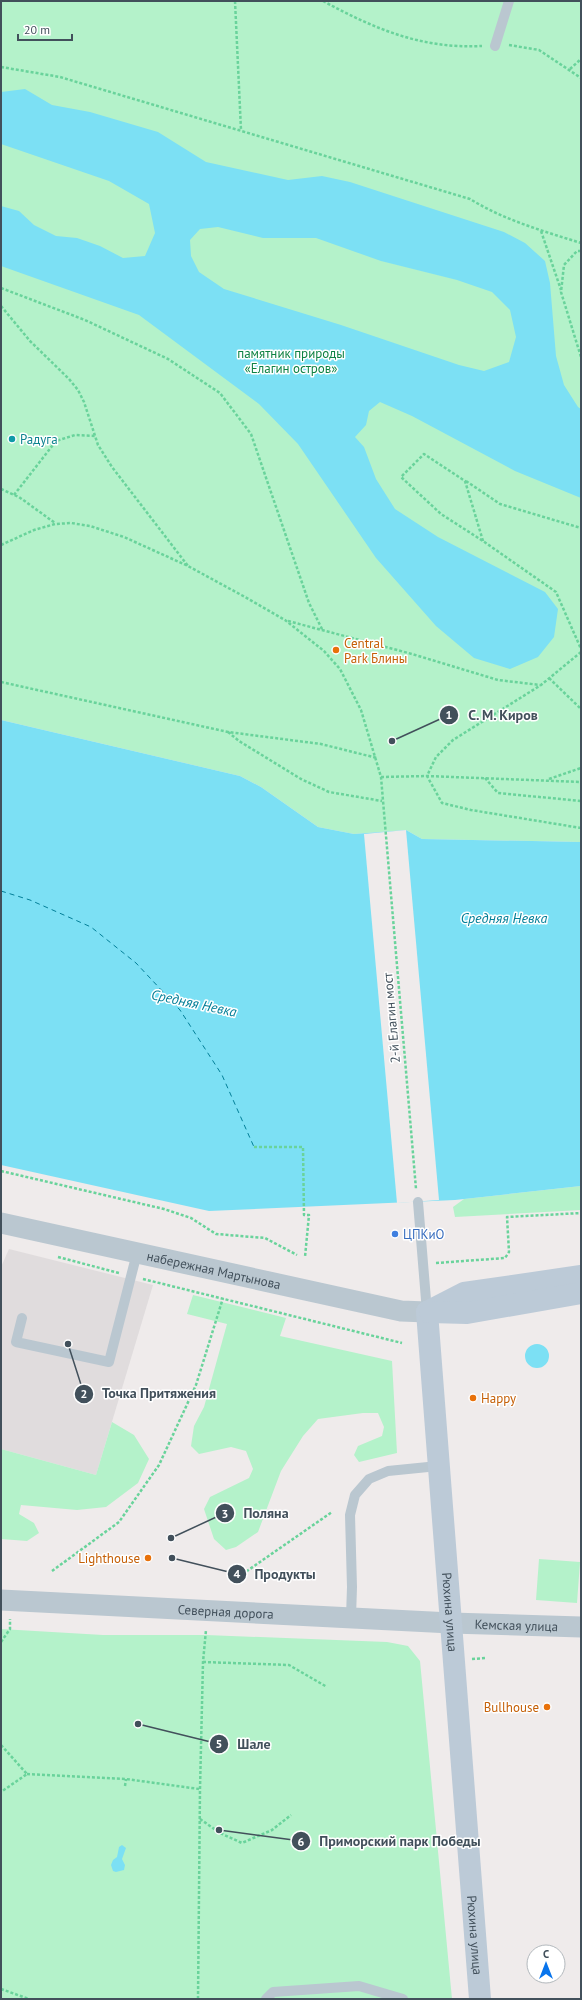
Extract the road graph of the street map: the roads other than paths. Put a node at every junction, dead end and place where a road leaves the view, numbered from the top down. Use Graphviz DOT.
graph roads {
  1 [pos="509,1"];
  2 [pos="495,46"];
  3 [pos="418,1202"];
  4 [pos="1,1223"];
  5 [pos="137,1253"];
  6 [pos="581,1276"];
  7 [pos="581,1294"];
  8 [pos="427,1312"];
  9 [pos="22,1318"];
  10 [pos="438,1466"];
  11 [pos="1,1600"];
  12 [pos="351,1617"];
  13 [pos="451,1623"];
  14 [pos="581,1627"];
  15 [pos="266,1999"];
  16 [pos="403,1999"];
  17 [pos="480,1999"];
  1 -- 2 [label="lane"];
  3 -- 8 [label="lane, Рюхина улица"];
  4 -- 5 [label="street, набережная Мартынова"];
  5 -- 8 [label="street, набережная Мартынова"];
  5 -- 9 [label="lane"];
  6 -- 8 [label="street, набережная Мартынова"];
  7 -- 8 [label="street, набережная Мартынова"];
  8 -- 10 [label="street, Рюхина улица"];
  10 -- 12 [label="lane"];
  10 -- 13 [label="street, Рюхина улица"];
  11 -- 12 [label="street, Северная дорога"];
  12 -- 13 [label="street, Северная дорога"];
  13 -- 14 [label="street, Кемская улица"];
  13 -- 17 [label="street, Рюхина улица"];
  15 -- 16 [label="lane"];
}
